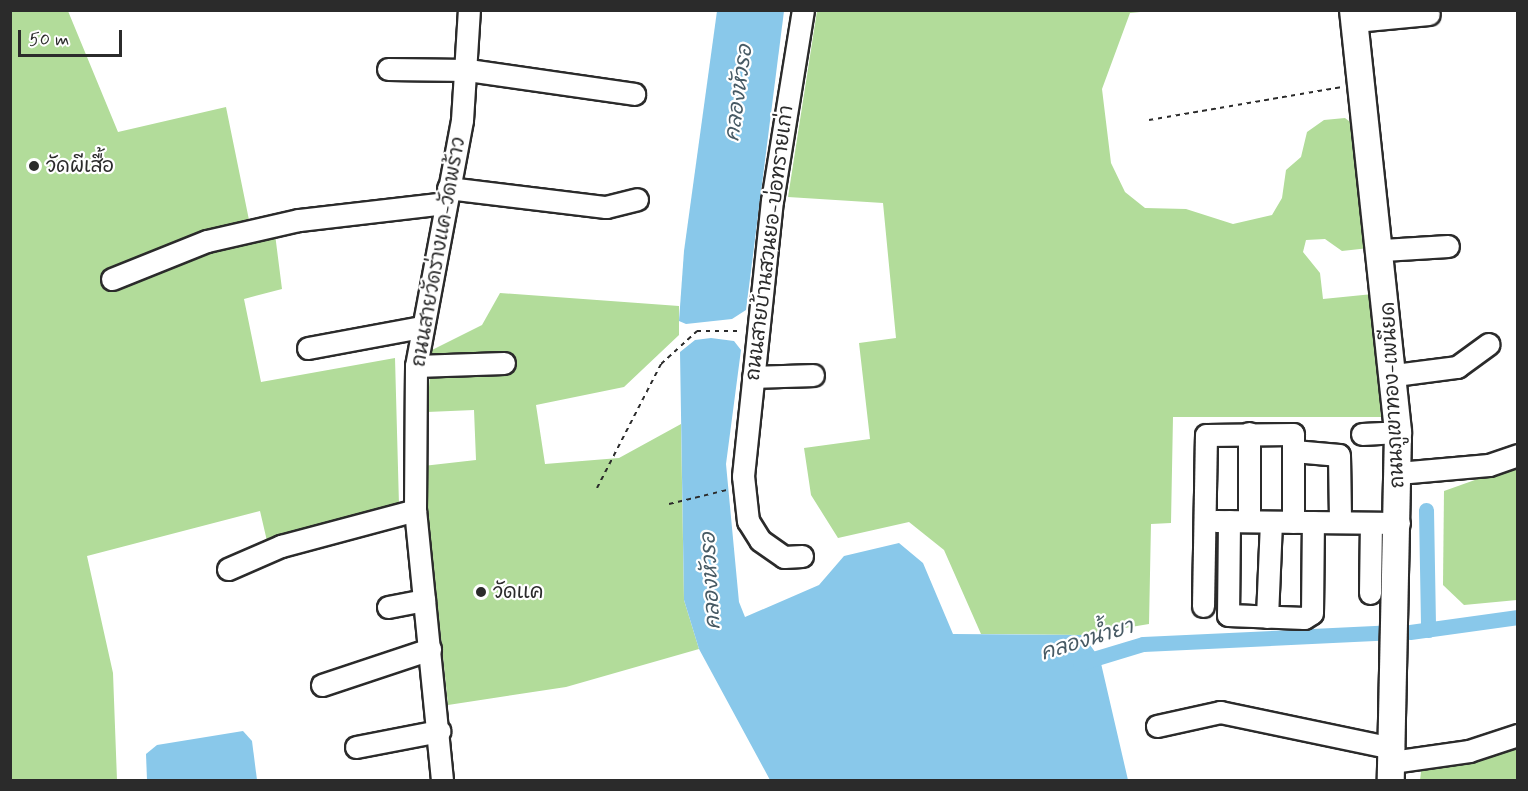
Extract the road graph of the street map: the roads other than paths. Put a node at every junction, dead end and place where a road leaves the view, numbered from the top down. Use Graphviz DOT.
graph roads {
  1 [pos="469,10"];
  2 [pos="803,10"];
  3 [pos="1429,14"];
  4 [pos="1354,16"];
  5 [pos="388,69"];
  6 [pos="468,70"];
  7 [pos="634,94"];
  8 [pos="446,196"];
  9 [pos="637,199"];
  10 [pos="1448,246"];
  11 [pos="1383,250"];
  12 [pos="112,279"];
  13 [pos="421,327"];
  14 [pos="1489,344"];
  15 [pos="308,348"];
  16 [pos="504,363"];
  17 [pos="417,366"];
  18 [pos="813,375"];
  19 [pos="1395,375"];
  20 [pos="753,377"];
  21 [pos="1398,432"];
  22 [pos="1249,433"];
  23 [pos="1362,434"];
  24 [pos="1294,451"];
  25 [pos="1518,455"];
  26 [pos="1398,473"];
  27 [pos="415,510"];
  28 [pos="1206,521"];
  29 [pos="1239,521"];
  30 [pos="1271,522"];
  31 [pos="1303,522"];
  32 [pos="1340,522"];
  33 [pos="1371,523"];
  34 [pos="1399,523"];
  35 [pos="802,556"];
  36 [pos="228,569"];
  37 [pos="1370,593"];
  38 [pos="424,600"];
  39 [pos="1203,606"];
  40 [pos="388,607"];
  41 [pos="1267,617"];
  42 [pos="430,649"];
  43 [pos="322,685"];
  44 [pos="1157,726"];
  45 [pos="439,730"];
  46 [pos="1518,735"];
  47 [pos="356,747"];
  48 [pos="1392,764"];
  49 [pos="442,780"];
  1 -- 6 [label="street, ถนนสายวัดร่างแค-วัดพร้าว"];
  2 -- 20 [label="street, ถนนสายบ้านสวนยอ-บ่อทรายเก่า"];
  3 -- 4 [label="street"];
  4 -- 11 [label="main road, ถนนภูเขาทอง-เพนียด"];
  5 -- 6 [label="street"];
  6 -- 7 [label="street"];
  6 -- 8 [label="street, ถนนสายวัดร่างแค-วัดพร้าว"];
  8 -- 9 [label="street"];
  8 -- 12 [label="street"];
  8 -- 13 [label="street, ถนนสายวัดร่างแค-วัดพร้าว"];
  10 -- 11 [label="street"];
  11 -- 19 [label="main road, ถนนภูเขาทอง-เพนียด"];
  13 -- 15 [label="street"];
  13 -- 17 [label="street, ถนนสายวัดร่างแค-วัดพร้าว"];
  14 -- 19 [label="street"];
  16 -- 17 [label="street"];
  17 -- 27 [label="street, ถนนสายวัดร่างแค-วัดพร้าว"];
  18 -- 20 [label="street"];
  19 -- 21 [label="main road, ถนนภูเขาทอง-เพนียด"];
  20 -- 35 [label="street, ถนนสายบ้านสวนยอ-บ่อทรายเก่า"];
  21 -- 23 [label="street"];
  21 -- 26 [label="main road, ถนนภูเขาทอง-เพนียด"];
  22 -- 24 [label="street"];
  22 -- 28 [label="street"];
  22 -- 29 [label="street"];
  24 -- 31 [label="street"];
  24 -- 32 [label="street"];
  25 -- 26 [label="street"];
  26 -- 34 [label="main road, ถนนภูเขาทอง-เพนียด"];
  27 -- 36 [label="street"];
  27 -- 38 [label="street, ถนนสายวัดร่างแค-วัดพร้าว"];
  28 -- 29 [label="street"];
  28 -- 39 [label="street"];
  29 -- 30 [label="street"];
  29 -- 41 [label="street"];
  30 -- 31 [label="street"];
  30 -- 41 [label="street"];
  31 -- 32 [label="street"];
  31 -- 41 [label="street"];
  32 -- 33 [label="street"];
  33 -- 34 [label="street"];
  33 -- 37 [label="street"];
  34 -- 48 [label="main road, ถนนภูเขาทอง-เพนียด"];
  38 -- 40 [label="street"];
  38 -- 42 [label="street, ถนนสายวัดร่างแค-วัดพร้าว"];
  42 -- 43 [label="street"];
  42 -- 45 [label="street, ถนนสายวัดร่างแค-วัดพร้าว"];
  44 -- 48 [label="street"];
  45 -- 47 [label="street"];
  45 -- 49 [label="street, ถนนสายวัดร่างแค-วัดพร้าว"];
  46 -- 48 [label="street"];
}
